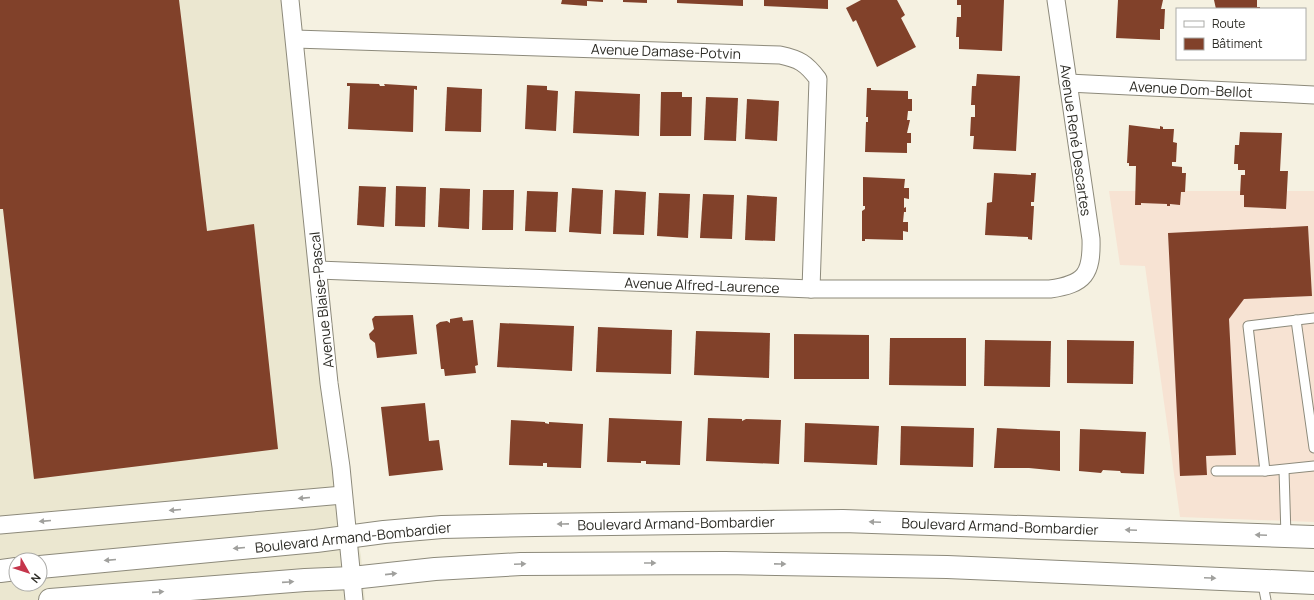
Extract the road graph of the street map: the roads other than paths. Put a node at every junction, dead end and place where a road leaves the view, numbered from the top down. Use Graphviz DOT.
graph roads {
  1 [pos="290,0"];
  2 [pos="1056,0"];
  3 [pos="295,39"];
  4 [pos="1068,83"];
  5 [pos="1314,95"];
  6 [pos="318,270"];
  7 [pos="1084,278"];
  8 [pos="812,289"];
  9 [pos="1314,318"];
  10 [pos="1296,320"];
  11 [pos="1314,448"];
  12 [pos="1314,466"];
  13 [pos="1284,470"];
  14 [pos="1216,471"];
  15 [pos="1265,471"];
  16 [pos="343,495"];
  17 [pos="0,525"];
  18 [pos="347,536"];
  19 [pos="1286,536"];
  20 [pos="1314,537"];
  21 [pos="48,566"];
  22 [pos="352,578"];
  23 [pos="1314,582"];
  24 [pos="1264,590"];
  25 [pos="50,600"];
  26 [pos="354,600"];
  1 -- 3 [label="street, Avenue Blaise-Pascal"];
  2 -- 4 [label="street, Avenue René Descartes"];
  3 -- 6 [label="street, Avenue Blaise-Pascal"];
  3 -- 8 [label="street, Avenue Damase-Potvin"];
  4 -- 5 [label="street, Avenue Dom-Bellot"];
  4 -- 7 [label="street, Avenue René Descartes"];
  6 -- 8 [label="street, Avenue Alfred-Laurence"];
  6 -- 16 [label="street, Avenue Blaise-Pascal"];
  7 -- 8 [label="street, Avenue Alfred-Laurence"];
  9 -- 10 [label="lane"];
  10 -- 11 [label="lane"];
  10 -- 15 [label="lane"];
  12 -- 13 [label="lane"];
  13 -- 15 [label="lane"];
  13 -- 19 [label="lane"];
  14 -- 15 [label="lane"];
  16 -- 17 [label="street, one-way"];
  16 -- 18 [label="street, Avenue Blaise-Pascal"];
  19 -- 18 [label="street, Boulevard Armand-Bombardier, one-way"];
  18 -- 21 [label="street, Boulevard Armand-Bombardier, one-way"];
  18 -- 22 [label="street, Avenue Blaise-Pascal"];
  19 -- 20 [label="street, Boulevard Armand-Bombardier"];
  22 -- 24 [label="street, one-way"];
  25 -- 22 [label="street, one-way"];
  22 -- 26 [label="street, Avenue Blaise-Pascal"];
  23 -- 24 [label="street"];
}
